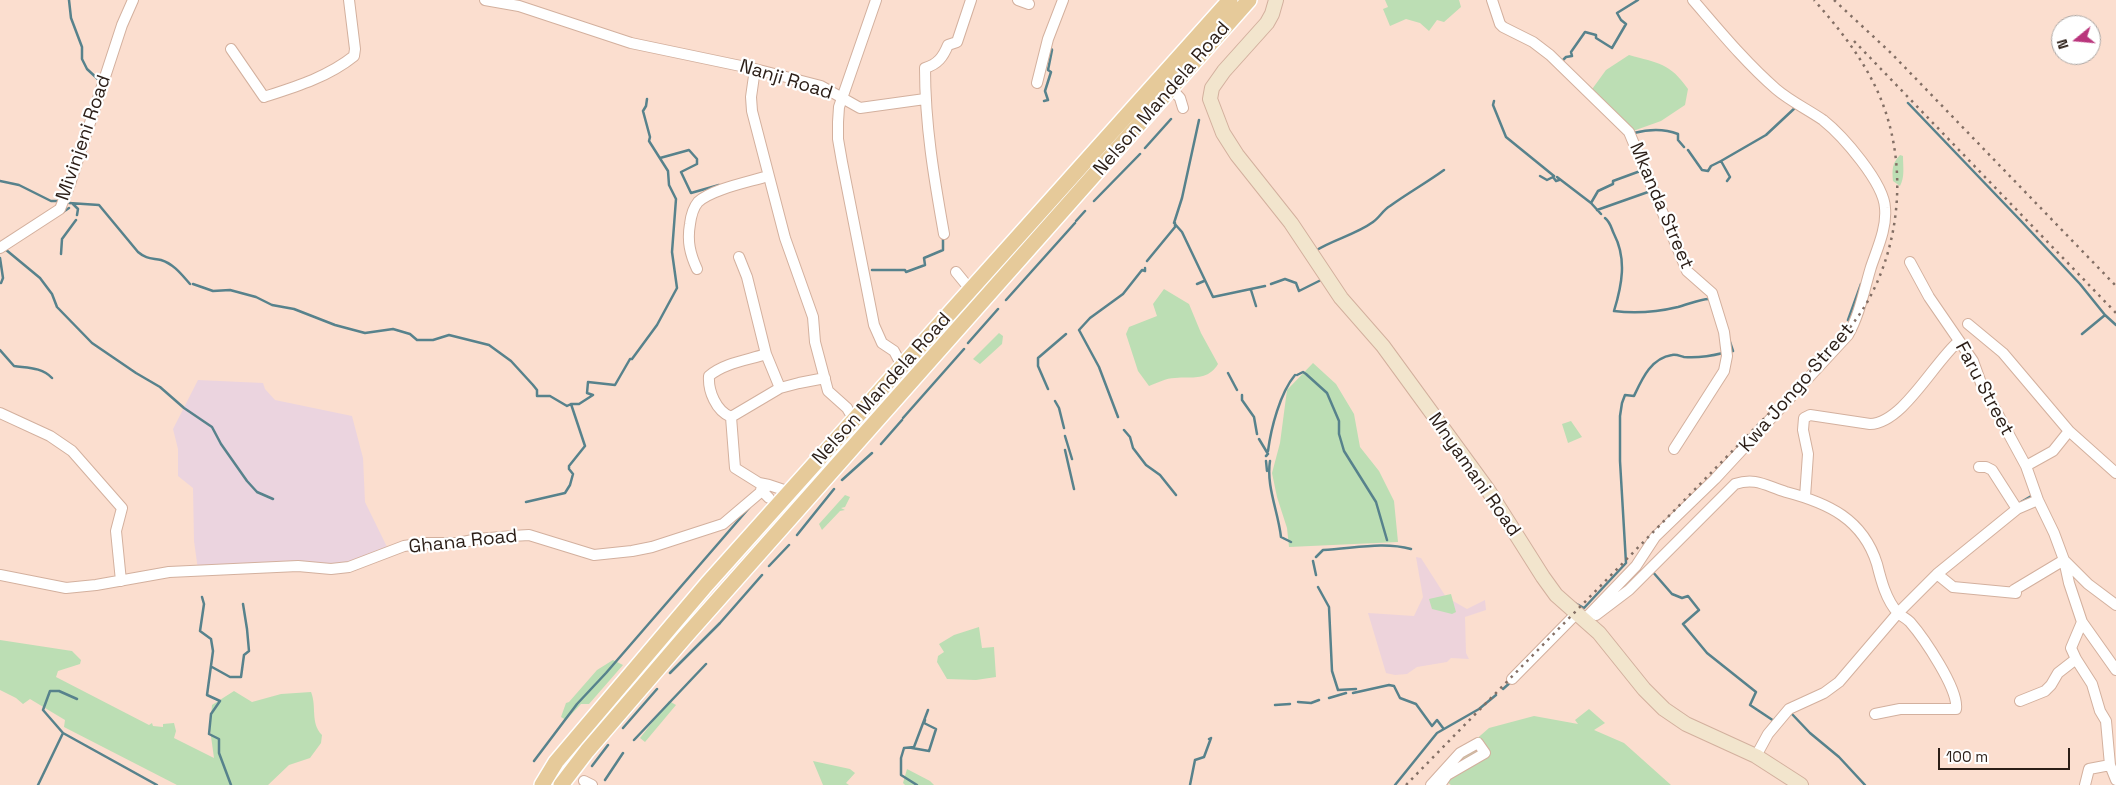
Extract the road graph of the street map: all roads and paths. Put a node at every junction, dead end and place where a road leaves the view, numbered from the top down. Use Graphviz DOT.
graph roads {
  1 [pos="133,0"];
  2 [pos="349,0"];
  3 [pos="485,0"];
  4 [pos="876,0"];
  5 [pos="971,0"];
  6 [pos="1018,0"];
  7 [pos="1063,0"];
  8 [pos="1249,0"];
  9 [pos="1276,0"];
  10 [pos="1492,0"];
  11 [pos="1693,0"];
  12 [pos="1029,4"];
  13 [pos="1224,4"];
  14 [pos="231,49"];
  15 [pos="755,69"];
  16 [pos="1037,83"];
  17 [pos="1171,88"];
  18 [pos="843,98"];
  19 [pos="925,99"];
  20 [pos="1183,108"];
  21 [pos="768,176"];
  22 [pos="944,234"];
  23 [pos="0,248"];
  24 [pos="739,257"];
  25 [pos="1910,262"];
  26 [pos="697,270"];
  27 [pos="956,272"];
  28 [pos="965,284"];
  29 [pos="1968,324"];
  30 [pos="1959,341"];
  31 [pos="766,354"];
  32 [pos="902,366"];
  33 [pos="825,378"];
  34 [pos="780,388"];
  35 [pos="0,413"];
  36 [pos="731,416"];
  37 [pos="854,420"];
  38 [pos="2069,431"];
  39 [pos="844,432"];
  40 [pos="866,434"];
  41 [pos="1674,449"];
  42 [pos="2026,466"];
  43 [pos="1979,467"];
  44 [pos="2116,473"];
  45 [pos="765,488"];
  46 [pos="790,492"];
  47 [pos="1805,497"];
  48 [pos="769,498"];
  49 [pos="2038,500"];
  50 [pos="2017,509"];
  51 [pos="2064,560"];
  52 [pos="1937,574"];
  53 [pos="0,575"];
  54 [pos="121,580"];
  55 [pos="2116,605"];
  56 [pos="1898,614"];
  57 [pos="1583,619"];
  58 [pos="2082,622"];
  59 [pos="2076,659"];
  60 [pos="2116,670"];
  61 [pos="1512,679"];
  62 [pos="2020,701"];
  63 [pos="1875,714"];
  64 [pos="1756,756"];
  65 [pos="2110,766"];
  66 [pos="2116,780"];
  67 [pos="542,785"];
  68 [pos="561,785"];
  69 [pos="1431,785"];
  70 [pos="1440,785"];
  71 [pos="1800,785"];
  72 [pos="2085,785"];
  1 -- 23 [label="street, Mivinjeni Road"];
  2 -- 14 [label="street"];
  3 -- 15 [label="street, Nanji Road"];
  4 -- 18 [label="street"];
  5 -- 19 [label="street"];
  6 -- 12 [label="street"];
  7 -- 16 [label="street"];
  8 -- 17 [label="main road, Nelson Mandela Road"];
  9 -- 57 [label="street, Mnyamani Road"];
  10 -- 41 [label="street, Mkanda Street"];
  11 -- 57 [label="street, Kwa Jongo Street"];
  13 -- 32 [label="main road, Nelson Mandela Road"];
  15 -- 18 [label="street, Nanji Road"];
  15 -- 21 [label="street"];
  17 -- 20 [label="street"];
  17 -- 40 [label="main road, Nelson Mandela Road"];
  18 -- 19 [label="street"];
  18 -- 32 [label="street, Nanji Road"];
  19 -- 22 [label="street"];
  21 -- 26 [label="street"];
  21 -- 33 [label="street"];
  24 -- 31 [label="street"];
  25 -- 30 [label="street, Faru Street"];
  27 -- 28 [label="street"];
  29 -- 38 [label="street"];
  30 -- 42 [label="street, Faru Street"];
  30 -- 47 [label="street"];
  31 -- 34 [label="street"];
  31 -- 36 [label="street"];
  32 -- 37 [label="main road, Nelson Mandela Road"];
  33 -- 34 [label="street"];
  33 -- 37 [label="street"];
  34 -- 36 [label="street"];
  35 -- 54 [label="street"];
  36 -- 45 [label="street"];
  37 -- 39 [label="main road, Nelson Mandela Road"];
  38 -- 42 [label="street"];
  38 -- 44 [label="street"];
  39 -- 40 [label="street"];
  39 -- 46 [label="main road, Nelson Mandela Road"];
  40 -- 68 [label="main road, Nelson Mandela Road"];
  42 -- 49 [label="street, Faru Street"];
  43 -- 50 [label="street"];
  45 -- 46 [label="street"];
  45 -- 48 [label="street"];
  45 -- 54 [label="street, Ghana Road"];
  46 -- 67 [label="main road, Nelson Mandela Road"];
  47 -- 56 [label="street, Kwa Jongo Street"];
  47 -- 57 [label="street, Kwa Jongo Street"];
  49 -- 50 [label="street"];
  49 -- 51 [label="street, Faru Street"];
  50 -- 52 [label="street"];
  51 -- 52 [label="street"];
  51 -- 55 [label="street, Faru Street"];
  51 -- 58 [label="street, Faru Street"];
  52 -- 56 [label="street"];
  53 -- 54 [label="street, Ghana Road"];
  56 -- 63 [label="street"];
  56 -- 64 [label="street"];
  57 -- 61 [label="street"];
  57 -- 64 [label="street, Mnyamani Road"];
  58 -- 59 [label="street"];
  58 -- 60 [label="street, Faru Street"];
  59 -- 62 [label="street"];
  59 -- 65 [label="street"];
  64 -- 71 [label="street, Mnyamani Road"];
  65 -- 66 [label="street"];
  65 -- 72 [label="street"];
  69 -- 70 [label="street"];
}
